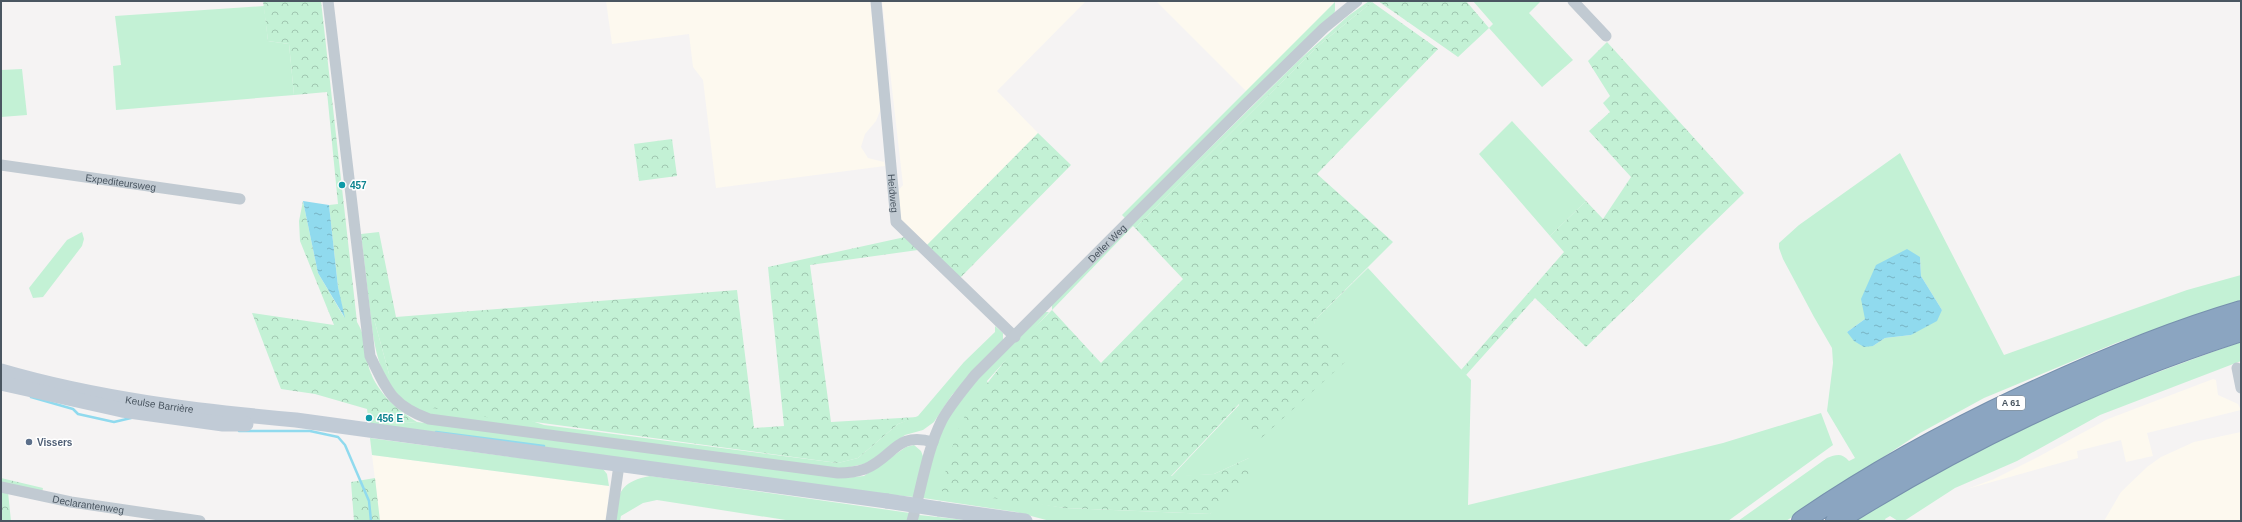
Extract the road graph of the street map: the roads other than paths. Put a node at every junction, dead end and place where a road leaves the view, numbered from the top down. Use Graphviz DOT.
graph roads {
  1 [pos="328,1"];
  2 [pos="876,1"];
  3 [pos="1357,1"];
  4 [pos="1573,1"];
  5 [pos="1606,36"];
  6 [pos="1,165"];
  7 [pos="240,199"];
  8 [pos="2241,311"];
  9 [pos="2241,331"];
  10 [pos="1015,337"];
  11 [pos="2237,368"];
  12 [pos="1,371"];
  13 [pos="1,382"];
  14 [pos="2241,388"];
  15 [pos="321,424"];
  16 [pos="933,442"];
  17 [pos="619,465"];
  18 [pos="1,487"];
  19 [pos="200,521"];
  20 [pos="611,521"];
  21 [pos="912,521"];
  22 [pos="1025,521"];
  23 [pos="1802,521"];
  24 [pos="1836,521"];
  1 -- 16 [label="street"];
  2 -- 10 [label="street, Heidweg"];
  3 -- 10 [label="street, Deller Weg"];
  4 -- 5 [label="street"];
  6 -- 7 [label="street, Expediteursweg"];
  8 -- 23 [label="highway, A 61"];
  9 -- 24 [label="highway, A 61"];
  10 -- 16 [label="street, Deller Weg"];
  11 -- 14 [label="street"];
  12 -- 15 [label="main road, Keulse Barrière"];
  13 -- 15 [label="main road, Keulse Barrière"];
  15 -- 17 [label="main road, Keulse Barrière"];
  16 -- 21 [label="street, Deller Weg"];
  17 -- 20 [label="street"];
  17 -- 22 [label="main road, Keulse Barrière, bridge"];
  18 -- 19 [label="street, Declarantenweg"];
}
